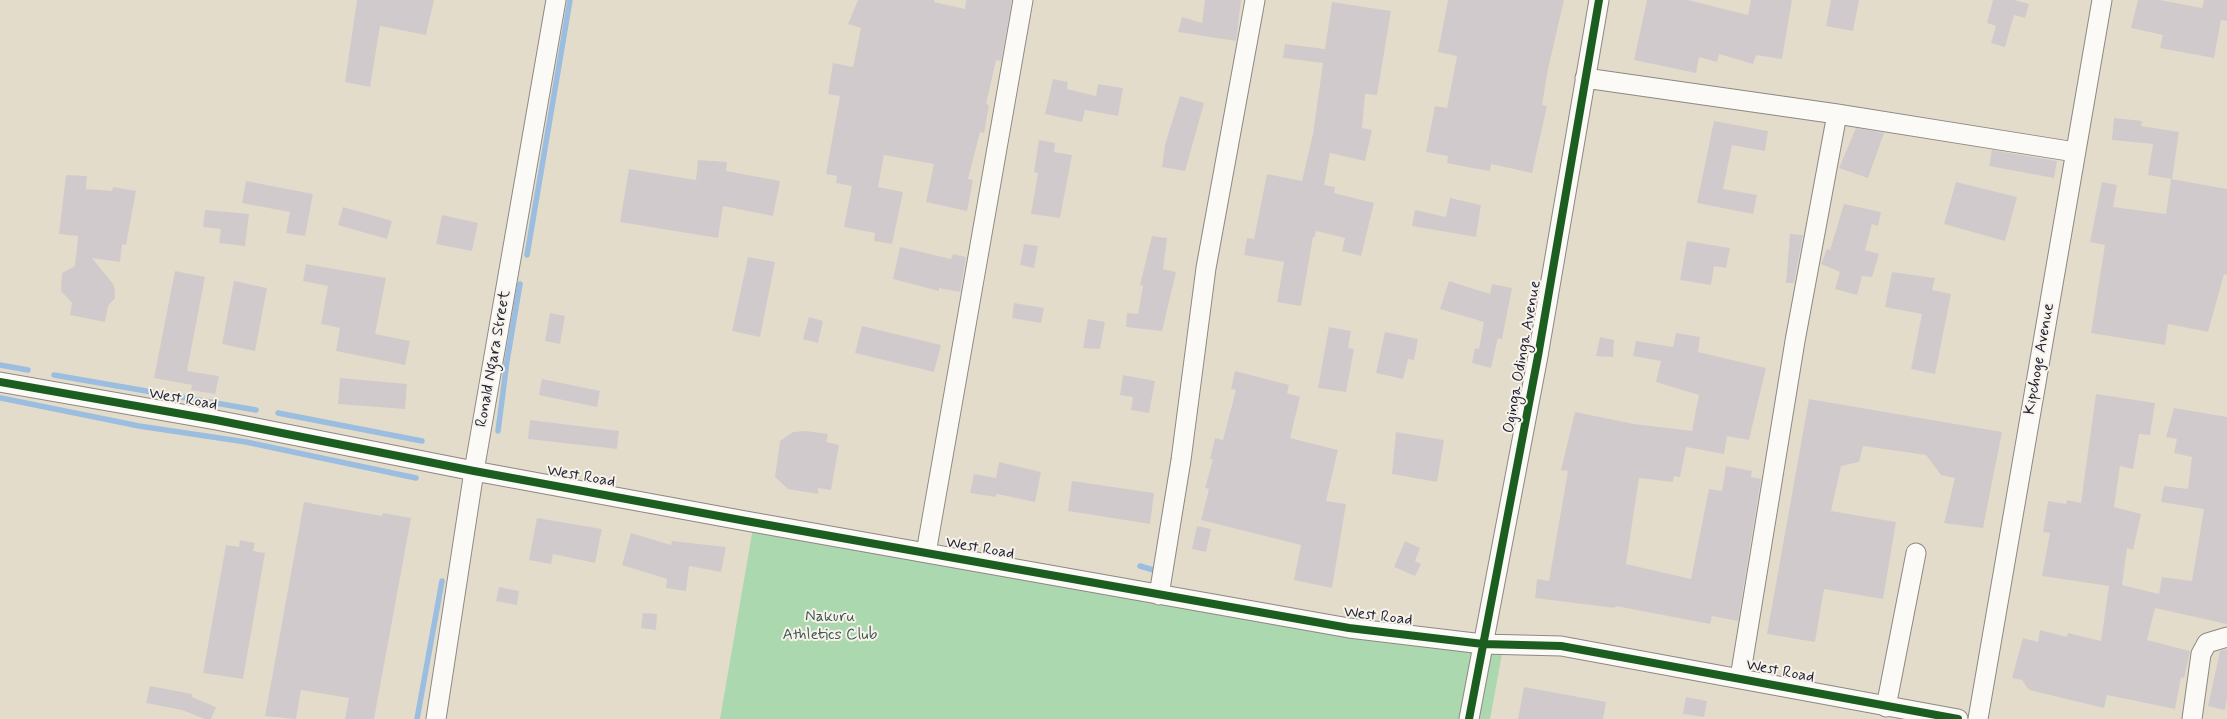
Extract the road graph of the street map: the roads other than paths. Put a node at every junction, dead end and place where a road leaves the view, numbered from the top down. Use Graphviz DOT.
graph roads {
  1 [pos="556,0"];
  2 [pos="1023,0"];
  3 [pos="1255,0"];
  4 [pos="1599,0"];
  5 [pos="2102,0"];
  6 [pos="1586,78"];
  7 [pos="1836,114"];
  8 [pos="2075,152"];
  9 [pos="0,382"];
  10 [pos="474,471"];
  11 [pos="926,553"];
  12 [pos="1916,553"];
  13 [pos="1159,595"];
  14 [pos="2227,637"];
  15 [pos="1483,644"];
  16 [pos="1740,678"];
  17 [pos="1886,707"];
  18 [pos="436,719"];
  19 [pos="1469,719"];
  20 [pos="1958,719"];
  21 [pos="1978,719"];
  22 [pos="2192,719"];
  1 -- 10 [label="street, Ronald Ngara Street"];
  2 -- 11 [label="street"];
  3 -- 13 [label="street"];
  4 -- 6 [label="street, Oginga Odinga Avenue"];
  5 -- 8 [label="street, Kipchoge Avenue"];
  6 -- 7 [label="street"];
  6 -- 15 [label="street, Oginga Odinga Avenue"];
  7 -- 8 [label="street"];
  7 -- 16 [label="street"];
  8 -- 21 [label="street, Kipchoge Avenue"];
  9 -- 10 [label="street, West Road"];
  10 -- 11 [label="street, West Road"];
  10 -- 18 [label="street, Ronald Ngara Street"];
  11 -- 13 [label="street, West Road"];
  12 -- 17 [label="street"];
  13 -- 15 [label="street, West Road"];
  14 -- 22 [label="street"];
  15 -- 16 [label="street, West Road"];
  15 -- 19 [label="street, Oginga Odinga Avenue"];
  16 -- 17 [label="street, West Road"];
  17 -- 20 [label="street, West Road"];
}
